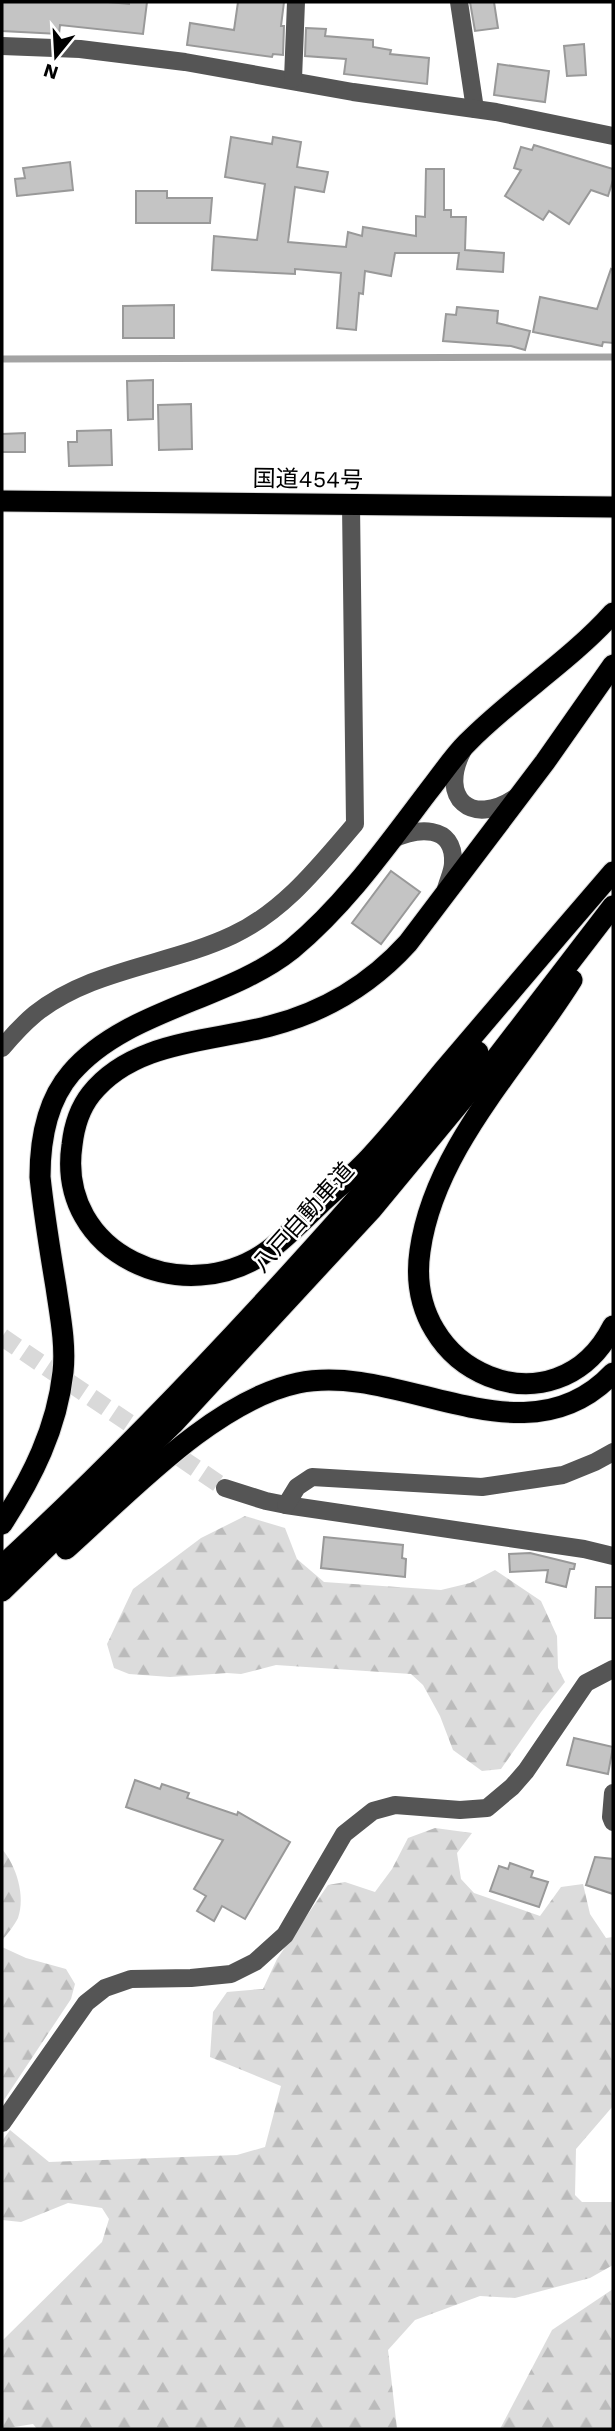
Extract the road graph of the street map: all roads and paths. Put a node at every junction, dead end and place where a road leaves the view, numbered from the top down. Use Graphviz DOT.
graph roads {
  1 [pos="296,2"];
  2 [pos="459,2"];
  3 [pos="2,46"];
  4 [pos="293,79"];
  5 [pos="475,109"];
  6 [pos="613,136"];
  7 [pos="2,501"];
  8 [pos="351,505"];
  9 [pos="613,507"];
  10 [pos="613,613"];
  11 [pos="613,665"];
  12 [pos="466,745"];
  13 [pos="521,794"];
  14 [pos="391,840"];
  15 [pos="613,874"];
  16 [pos="443,898"];
  17 [pos="613,906"];
  18 [pos="613,913"];
  19 [pos="2,1048"];
  20 [pos="613,1326"];
  21 [pos="613,1373"];
  22 [pos="613,1452"];
  23 [pos="225,1488"];
  24 [pos="286,1505"];
  25 [pos="2,1524"];
  26 [pos="613,1556"];
  27 [pos="2,1566"];
  28 [pos="2,1591"];
  29 [pos="2,1605"];
  30 [pos="613,1668"];
  31 [pos="613,1793"];
  32 [pos="613,1822"];
  33 [pos="2,2123"];
  1 -- 4 [label="street"];
  2 -- 5 [label="street"];
  3 -- 4 [label="street"];
  4 -- 5 [label="street"];
  5 -- 6 [label="street"];
  7 -- 8 [label="highway, 国道454号"];
  8 -- 9 [label="highway, 国道454号"];
  8 -- 19 [label="street"];
  10 -- 12 [label="highway"];
  11 -- 13 [label="highway"];
  12 -- 13 [label="street"];
  12 -- 14 [label="highway"];
  13 -- 16 [label="highway"];
  14 -- 16 [label="street"];
  14 -- 25 [label="highway"];
  15 -- 16 [label="highway"];
  15 -- 27 [label="highway, 八戸自動車道"];
  17 -- 28 [label="highway, 八戸自動車道"];
  18 -- 20 [label="highway"];
  21 -- 29 [label="highway"];
  22 -- 24 [label="street"];
  23 -- 24 [label="street"];
  24 -- 26 [label="street"];
  30 -- 33 [label="street"];
  31 -- 32 [label="street"];
}
